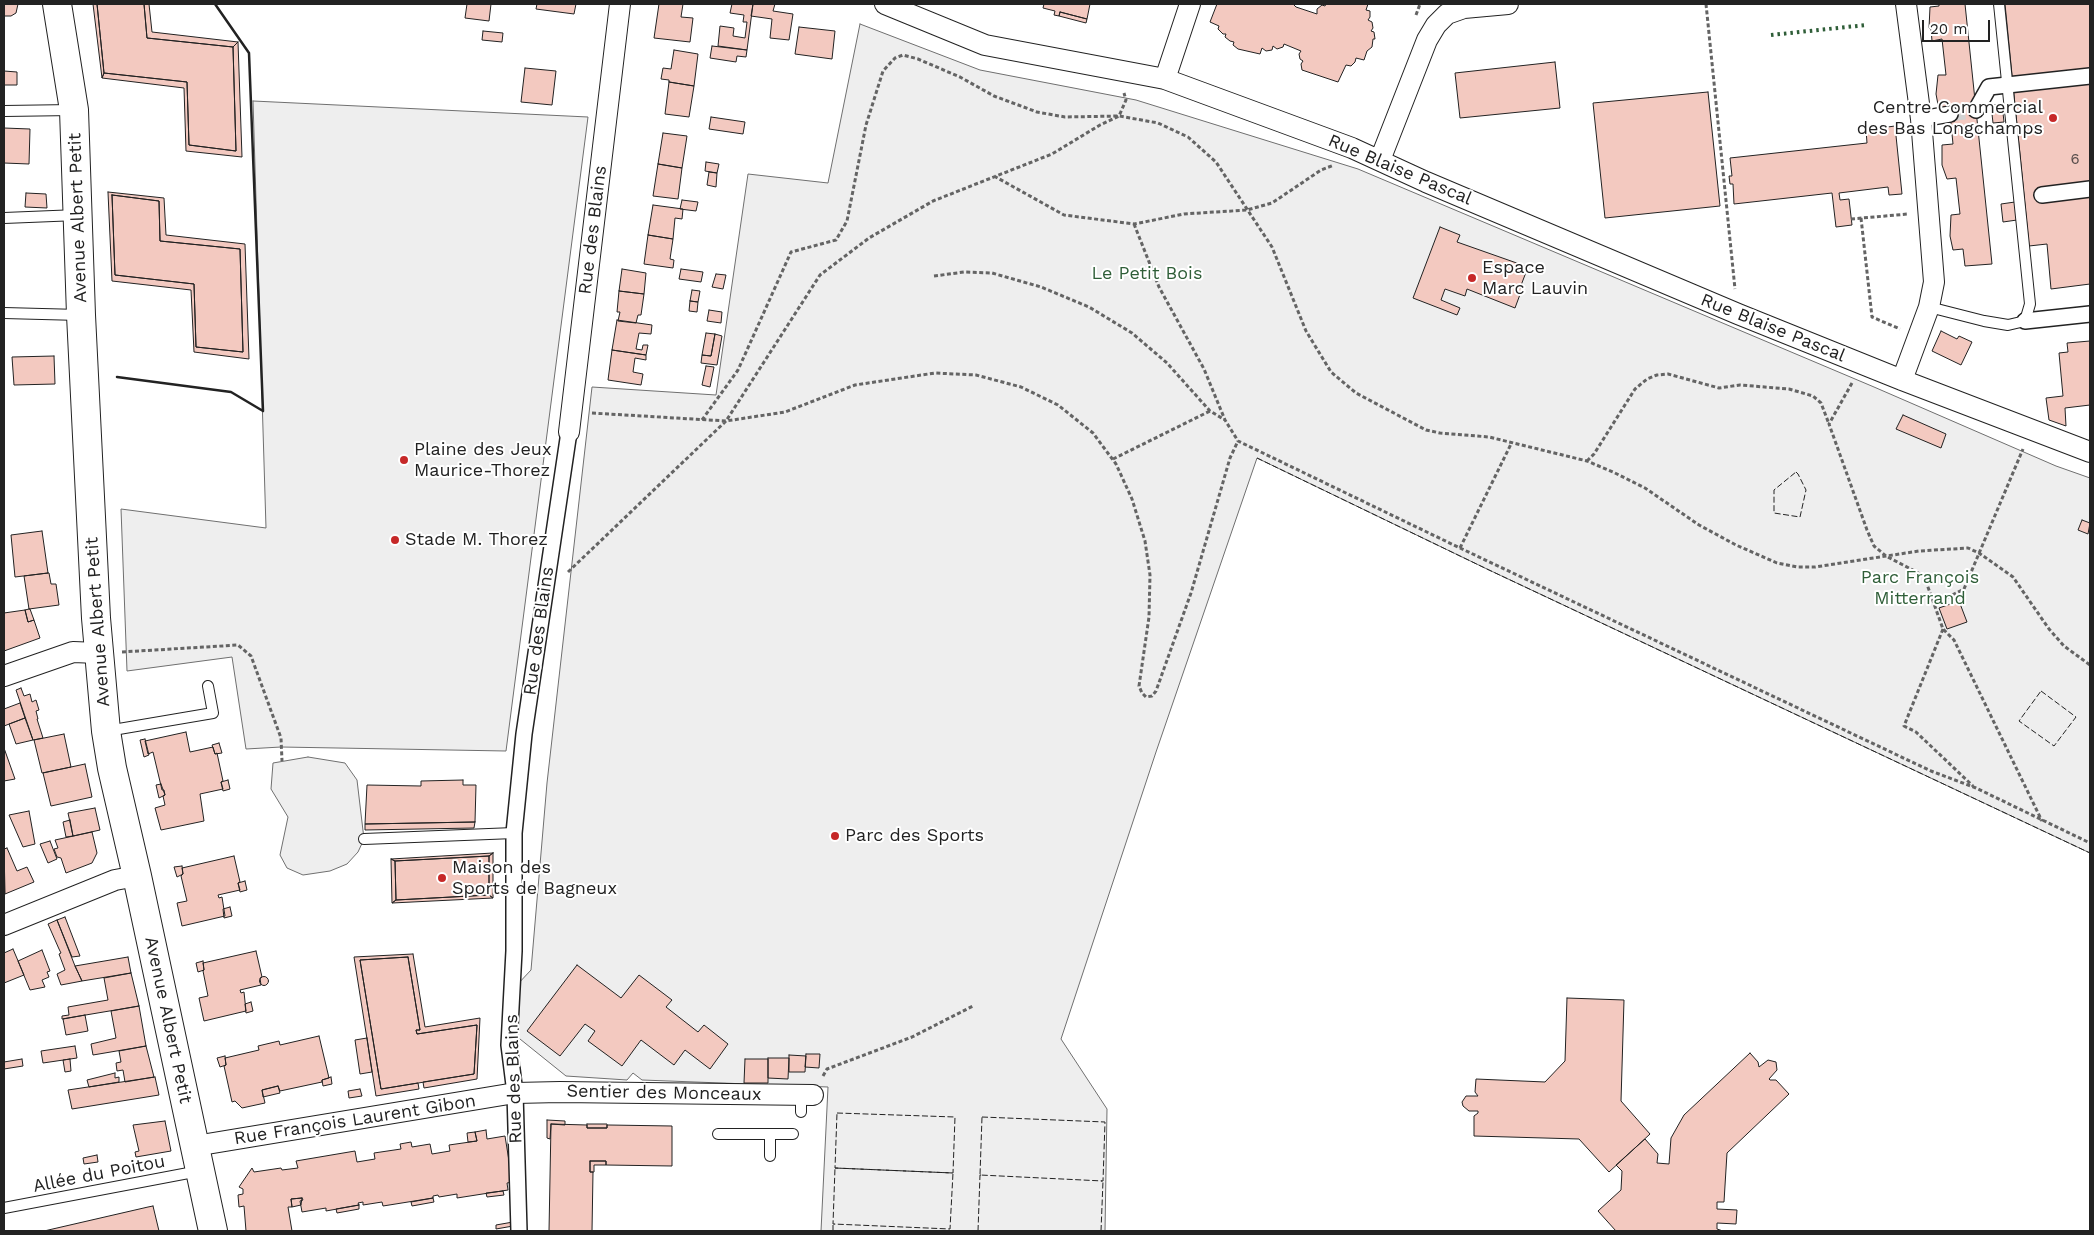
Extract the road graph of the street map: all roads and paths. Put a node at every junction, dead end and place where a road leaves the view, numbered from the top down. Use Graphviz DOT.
graph roads {
  1 [pos="57,4"];
  2 [pos="620,4"];
  3 [pos="885,4"];
  4 [pos="1190,4"];
  5 [pos="1508,4"];
  6 [pos="1706,4"];
  7 [pos="1906,4"];
  8 [pos="1999,4"];
  9 [pos="1106,67"];
  10 [pos="2090,76"];
  11 [pos="1165,79"];
  12 [pos="74,110"];
  13 [pos="1976,110"];
  14 [pos="4,111"];
  15 [pos="1950,114"];
  16 [pos="1120,116"];
  17 [pos="1921,119"];
  18 [pos="1352,148"];
  19 [pos="1380,160"];
  20 [pos="994,176"];
  21 [pos="2090,189"];
  22 [pos="2042,195"];
  23 [pos="1247,210"];
  24 [pos="1928,212"];
  25 [pos="78,215"];
  26 [pos="4,218"];
  27 [pos="1862,218"];
  28 [pos="1851,219"];
  29 [pos="1134,224"];
  30 [pos="934,276"];
  31 [pos="1929,307"];
  32 [pos="4,313"];
  33 [pos="1738,314"];
  34 [pos="2090,314"];
  35 [pos="81,315"];
  36 [pos="2025,321"];
  37 [pos="1918,336"];
  38 [pos="1861,364"];
  39 [pos="1902,380"];
  40 [pos="1210,411"];
  41 [pos="571,412"];
  42 [pos="702,420"];
  43 [pos="1225,420"];
  44 [pos="726,421"];
  45 [pos="1829,424"];
  46 [pos="569,432"];
  47 [pos="1238,441"];
  48 [pos="1512,442"];
  49 [pos="2090,452"];
  50 [pos="2022,453"];
  51 [pos="1113,459"];
  52 [pos="1588,461"];
  53 [pos="1460,548"];
  54 [pos="1979,553"];
  55 [pos="1886,556"];
  56 [pos="544,595"];
  57 [pos="1935,604"];
  58 [pos="1943,629"];
  59 [pos="98,653"];
  60 [pos="2090,665"];
  61 [pos="4,676"];
  62 [pos="208,686"];
  63 [pos="106,731"];
  64 [pos="1976,788"];
  65 [pos="2042,821"];
  66 [pos="514,833"];
  67 [pos="364,839"];
  68 [pos="2090,843"];
  69 [pos="137,876"];
  70 [pos="4,925"];
  71 [pos="973,1006"];
  72 [pos="515,1093"];
  73 [pos="805,1100"];
  74 [pos="718,1134"];
  75 [pos="770,1134"];
  76 [pos="793,1134"];
  77 [pos="770,1156"];
  78 [pos="198,1158"];
  79 [pos="4,1208"];
  80 [pos="213,1231"];
  81 [pos="519,1231"];
  1 -- 12 [label="main road, Avenue Albert Petit"];
  2 -- 41 [label="street, Rue des Blains"];
  3 -- 9 [label="street, Rue Blaise Pascal"];
  4 -- 11 [label="street"];
  5 -- 19 [label="street"];
  6 -- 33 [label="path"];
  7 -- 17 [label="street"];
  8 -- 36 [label="lane"];
  9 -- 11 [label="street, Rue Blaise Pascal"];
  9 -- 16 [label="path"];
  10 -- 13 [label="street"];
  11 -- 18 [label="street, Rue Blaise Pascal"];
  12 -- 14 [label="lane"];
  12 -- 25 [label="main road, Avenue Albert Petit"];
  15 -- 17 [label="street"];
  16 -- 20 [label="path"];
  16 -- 23 [label="path"];
  16 -- 42 [label="path"];
  17 -- 24 [label="street"];
  18 -- 19 [label="street, Rue Blaise Pascal"];
  18 -- 23 [label="path"];
  19 -- 33 [label="street, Rue Blaise Pascal"];
  20 -- 29 [label="path"];
  20 -- 44 [label="path"];
  21 -- 22 [label="street"];
  23 -- 29 [label="path"];
  23 -- 48 [label="path"];
  24 -- 27 [label="path"];
  24 -- 31 [label="street"];
  25 -- 26 [label="lane"];
  25 -- 35 [label="main road, Avenue Albert Petit"];
  27 -- 28 [label="path"];
  27 -- 37 [label="path"];
  29 -- 43 [label="path"];
  30 -- 40 [label="path"];
  31 -- 36 [label="lane"];
  31 -- 37 [label="street"];
  32 -- 35 [label="lane"];
  33 -- 38 [label="street, Rue Blaise Pascal"];
  34 -- 36 [label="street"];
  35 -- 59 [label="main road, Avenue Albert Petit"];
  37 -- 39 [label="street"];
  38 -- 39 [label="street, Rue Blaise Pascal"];
  38 -- 45 [label="path"];
  39 -- 49 [label="street, Rue Blaise Pascal"];
  40 -- 43 [label="path"];
  40 -- 51 [label="path"];
  41 -- 42 [label="path"];
  41 -- 46 [label="street, Rue des Blains"];
  42 -- 44 [label="path"];
  43 -- 47 [label="path"];
  44 -- 51 [label="path"];
  44 -- 56 [label="path"];
  45 -- 52 [label="path"];
  45 -- 55 [label="path"];
  46 -- 56 [label="street, Rue des Blains"];
  47 -- 51 [label="path"];
  47 -- 53 [label="path"];
  48 -- 52 [label="path"];
  48 -- 53 [label="path"];
  50 -- 54 [label="path"];
  52 -- 55 [label="path"];
  53 -- 64 [label="path"];
  54 -- 55 [label="path"];
  54 -- 57 [label="path"];
  54 -- 60 [label="path"];
  55 -- 57 [label="path"];
  56 -- 66 [label="street, Rue des Blains"];
  57 -- 58 [label="path"];
  58 -- 64 [label="path"];
  58 -- 65 [label="path"];
  59 -- 61 [label="street"];
  59 -- 63 [label="main road, Avenue Albert Petit"];
  62 -- 63 [label="lane"];
  63 -- 69 [label="main road, Avenue Albert Petit"];
  64 -- 65 [label="path"];
  65 -- 68 [label="path"];
  66 -- 67 [label="lane"];
  66 -- 72 [label="street, Rue des Blains"];
  69 -- 70 [label="street"];
  69 -- 78 [label="main road, Avenue Albert Petit"];
  71 -- 73 [label="path"];
  72 -- 73 [label="street, Sentier des Monceaux"];
  72 -- 78 [label="street, Rue François Laurent Gibon"];
  72 -- 81 [label="street, Rue des Blains"];
  74 -- 75 [label="lane"];
  75 -- 76 [label="lane"];
  75 -- 77 [label="lane"];
  78 -- 79 [label="lane, Allée du Poitou"];
  78 -- 80 [label="main road, Avenue Albert Petit"];
}
